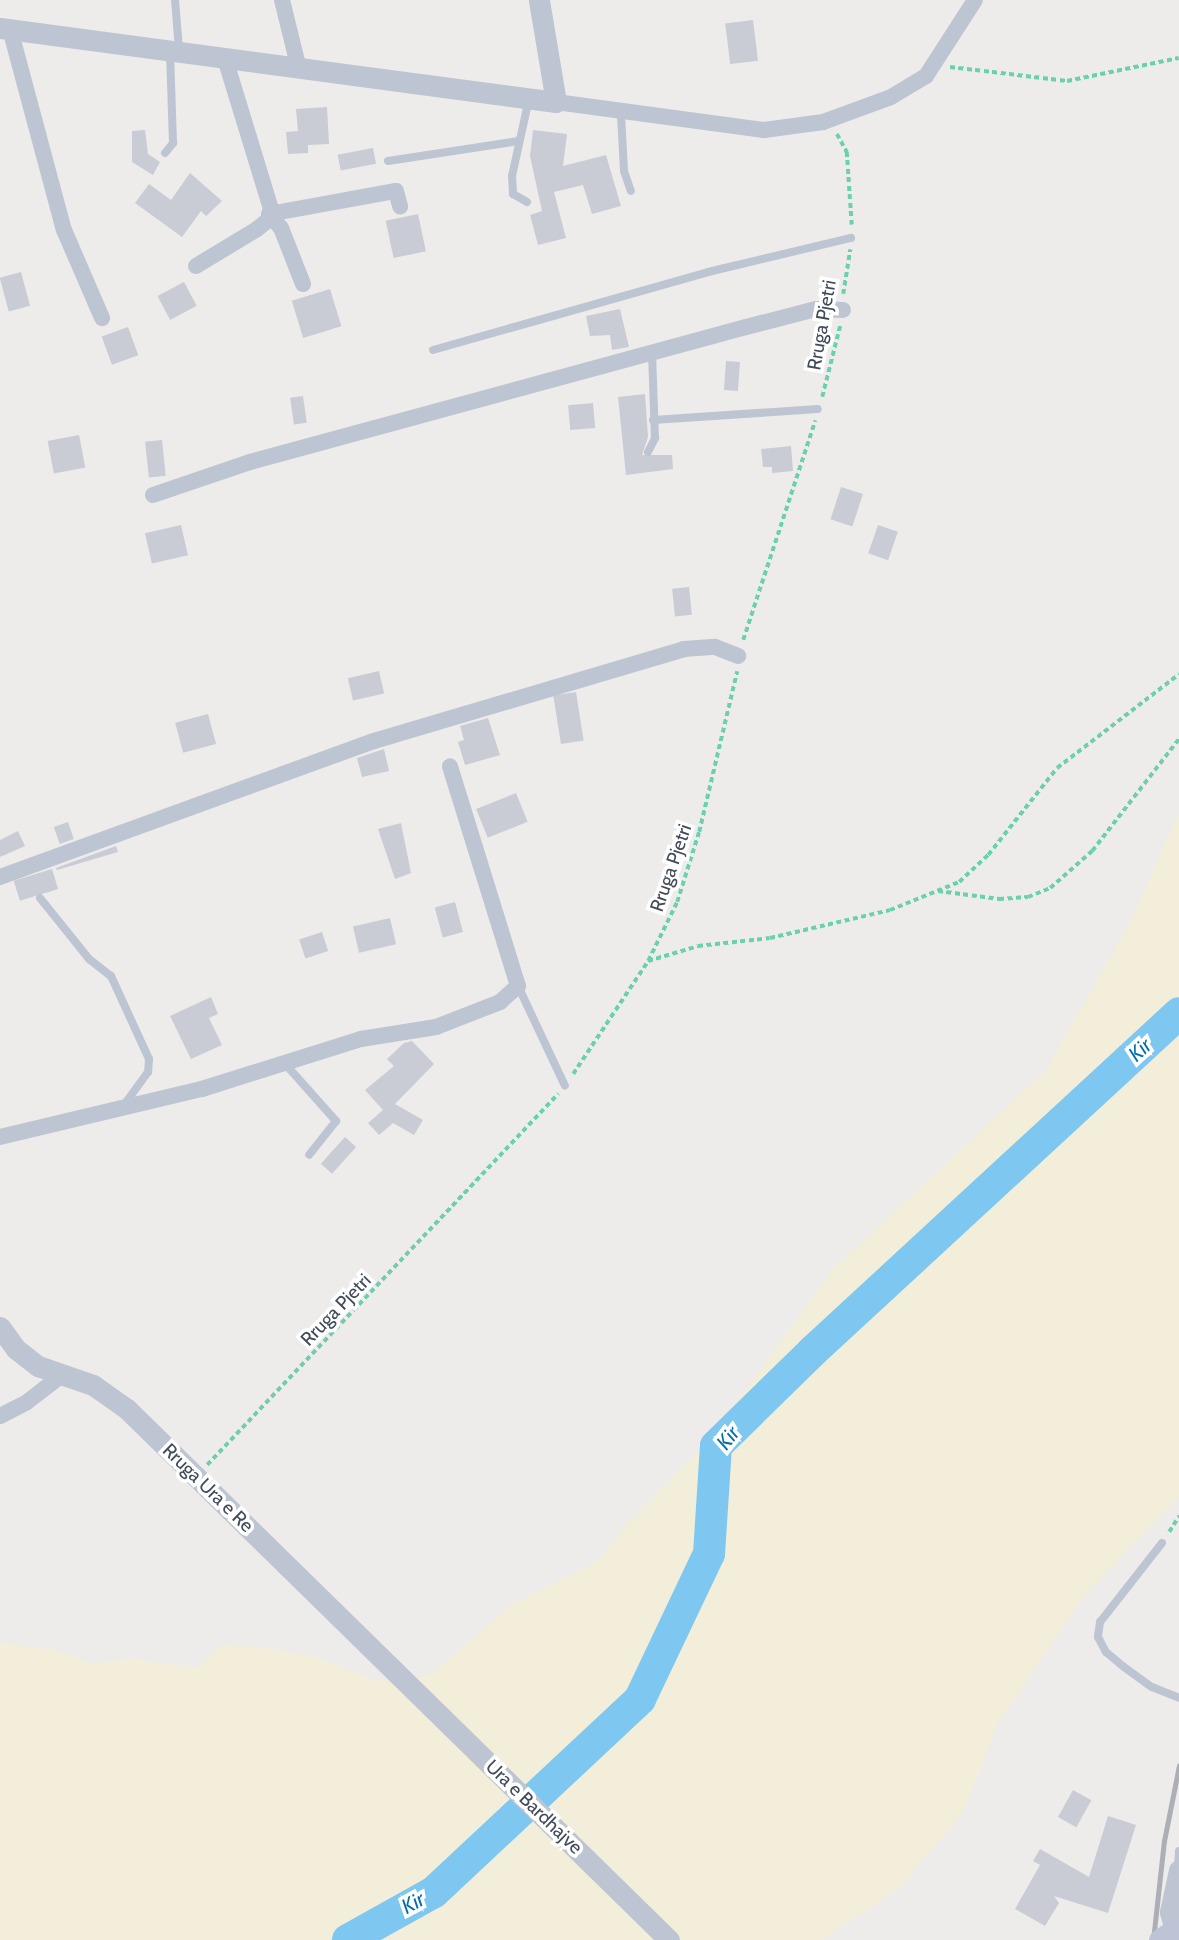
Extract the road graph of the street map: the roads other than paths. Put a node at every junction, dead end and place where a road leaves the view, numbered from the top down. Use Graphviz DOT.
graph roads {
  1 [pos="175,0"];
  2 [pos="282,0"];
  3 [pos="539,0"];
  4 [pos="975,0"];
  5 [pos="5,29"];
  6 [pos="175,52"];
  7 [pos="225,59"];
  8 [pos="299,69"];
  9 [pos="529,99"];
  10 [pos="556,102"];
  11 [pos="621,115"];
  12 [pos="518,141"];
  13 [pos="165,153"];
  14 [pos="388,161"];
  15 [pos="631,191"];
  16 [pos="527,202"];
  17 [pos="400,206"];
  18 [pos="269,214"];
  19 [pos="851,238"];
  20 [pos="196,266"];
  21 [pos="303,284"];
  22 [pos="843,310"];
  23 [pos="102,318"];
  24 [pos="433,350"];
  25 [pos="652,354"];
  26 [pos="818,409"];
  27 [pos="653,420"];
  28 [pos="648,452"];
  29 [pos="153,495"];
  30 [pos="738,656"];
  31 [pos="450,766"];
  32 [pos="0,877"];
  33 [pos="40,898"];
  34 [pos="518,986"];
  35 [pos="287,1066"];
  36 [pos="565,1086"];
  37 [pos="122,1108"];
  38 [pos="0,1136"];
  39 [pos="309,1155"];
  40 [pos="0,1327"];
  41 [pos="62,1375"];
  42 [pos="0,1416"];
  43 [pos="1162,1543"];
  44 [pos="399,1674"];
  45 [pos="1179,1698"];
  46 [pos="1179,1865"];
  47 [pos="1179,1927"];
  48 [pos="669,1940"];
  49 [pos="1160,1940"];
  50 [pos="1178,1940"];
  1 -- 6 [label="lane"];
  2 -- 8 [label="street"];
  3 -- 10 [label="street"];
  4 -- 11 [label="street"];
  5 -- 6 [label="street"];
  5 -- 23 [label="street"];
  6 -- 7 [label="street"];
  6 -- 13 [label="lane"];
  7 -- 8 [label="street"];
  7 -- 18 [label="street"];
  8 -- 9 [label="street"];
  9 -- 10 [label="street"];
  9 -- 12 [label="lane"];
  10 -- 11 [label="street"];
  11 -- 15 [label="lane"];
  12 -- 14 [label="lane"];
  12 -- 16 [label="lane"];
  17 -- 18 [label="street"];
  18 -- 20 [label="street"];
  18 -- 21 [label="street"];
  19 -- 24 [label="lane"];
  22 -- 25 [label="street"];
  25 -- 27 [label="lane"];
  25 -- 29 [label="street"];
  26 -- 27 [label="lane"];
  27 -- 28 [label="lane"];
  30 -- 32 [label="street"];
  31 -- 34 [label="street"];
  33 -- 37 [label="lane"];
  34 -- 35 [label="street"];
  34 -- 36 [label="lane"];
  35 -- 37 [label="street"];
  35 -- 39 [label="lane"];
  37 -- 38 [label="street"];
  40 -- 41 [label="street, Rruga Ura e Re"];
  41 -- 42 [label="street"];
  41 -- 44 [label="street, Rruga Ura e Re"];
  43 -- 45 [label="lane"];
  44 -- 48 [label="street, Ura e Bardhajve"];
  46 -- 50 [label="street"];
  47 -- 49 [label="main road, bridge"];
}
